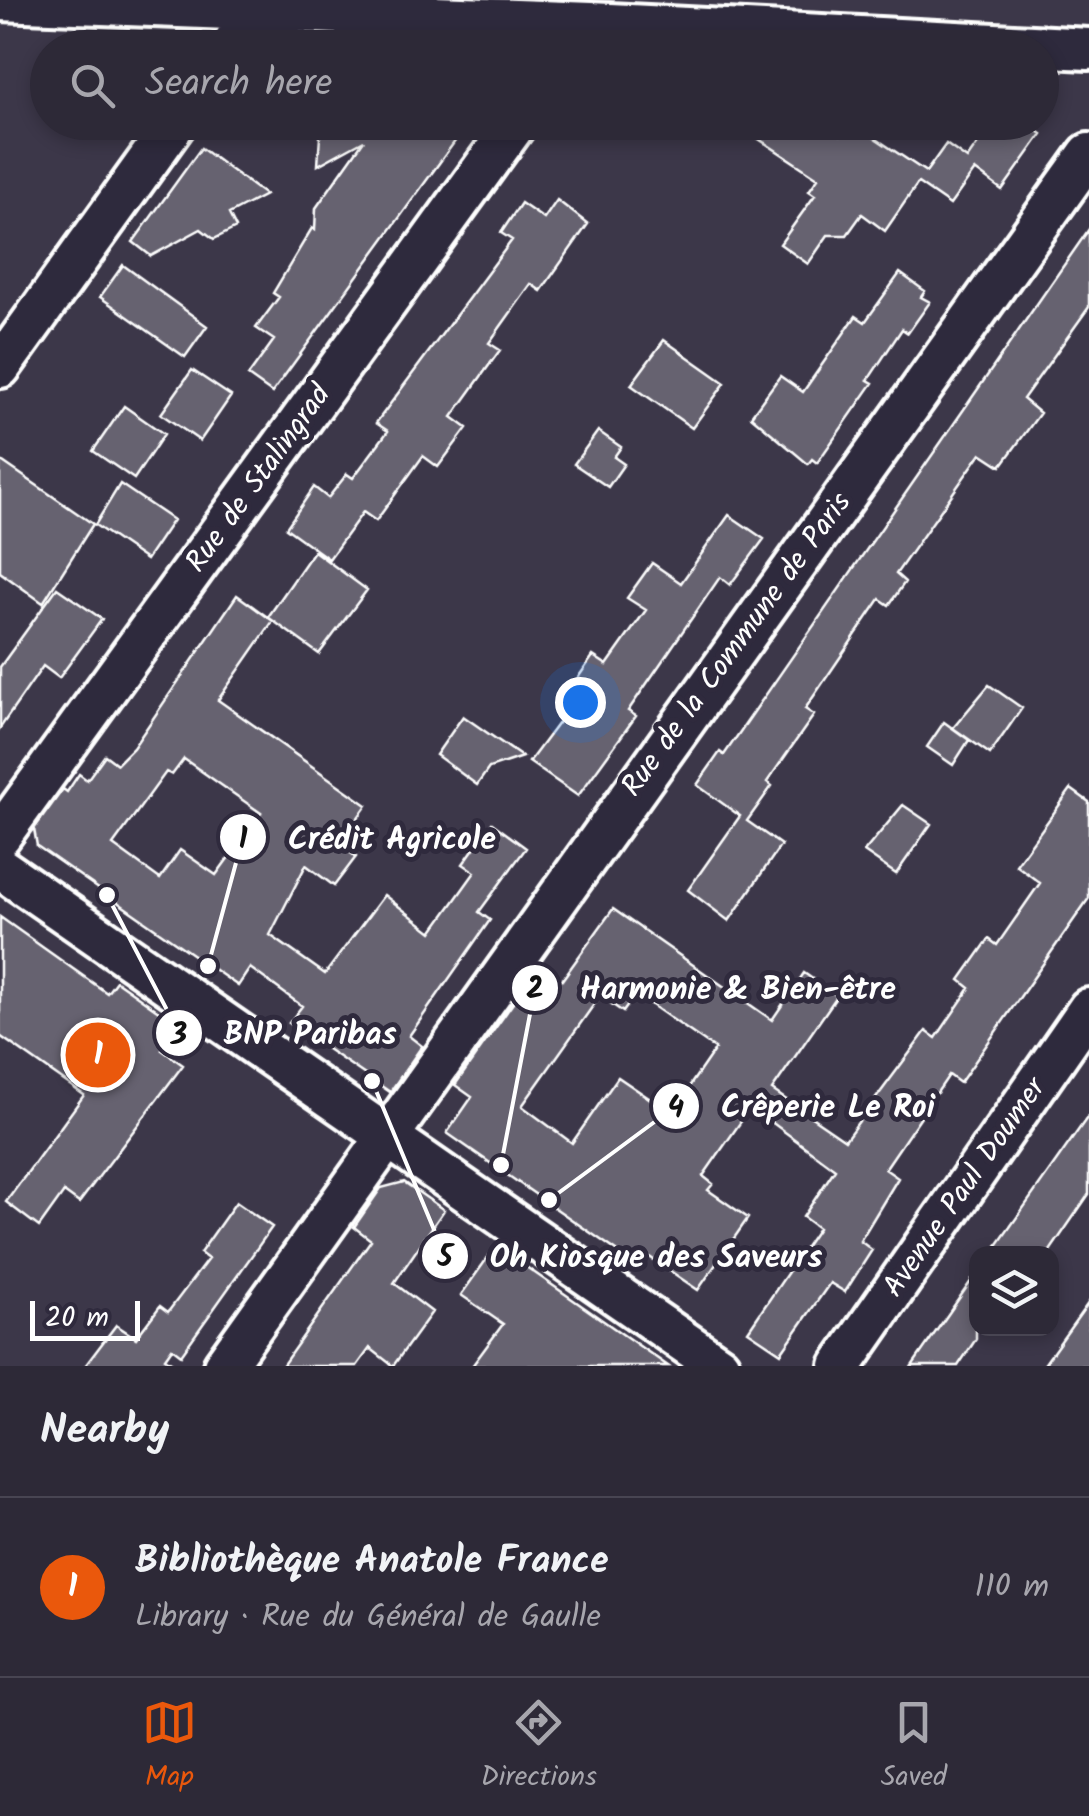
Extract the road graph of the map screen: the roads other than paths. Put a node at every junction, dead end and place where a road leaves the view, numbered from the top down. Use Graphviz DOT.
graph roads {
  1 [pos="0,0"];
  2 [pos="255,12"];
  3 [pos="589,23"];
  4 [pos="242,30"];
  5 [pos="724,30"];
  6 [pos="1059,47"];
  7 [pos="1089,49"];
  8 [pos="163,140"];
  9 [pos="504,140"];
  10 [pos="1089,154"];
  11 [pos="0,367"];
  12 [pos="0,836"];
  13 [pos="0,868"];
  14 [pos="1089,1009"];
  15 [pos="384,1136"];
  16 [pos="224,1366"];
  17 [pos="719,1366"];
  18 [pos="842,1366"];
  1 -- 2 [label="street"];
  2 -- 3 [label="street"];
  2 -- 4 [label="street"];
  3 -- 5 [label="street"];
  6 -- 7 [label="street"];
  8 -- 11 [label="street"];
  9 -- 12 [label="street, Rue de Stalingrad"];
  10 -- 15 [label="street, Rue de la Commune de Paris"];
  13 -- 15 [label="street"];
  14 -- 18 [label="street, Avenue Paul Doumer"];
  15 -- 16 [label="street, Rue de la Commune de Paris"];
  15 -- 17 [label="street"];
}
